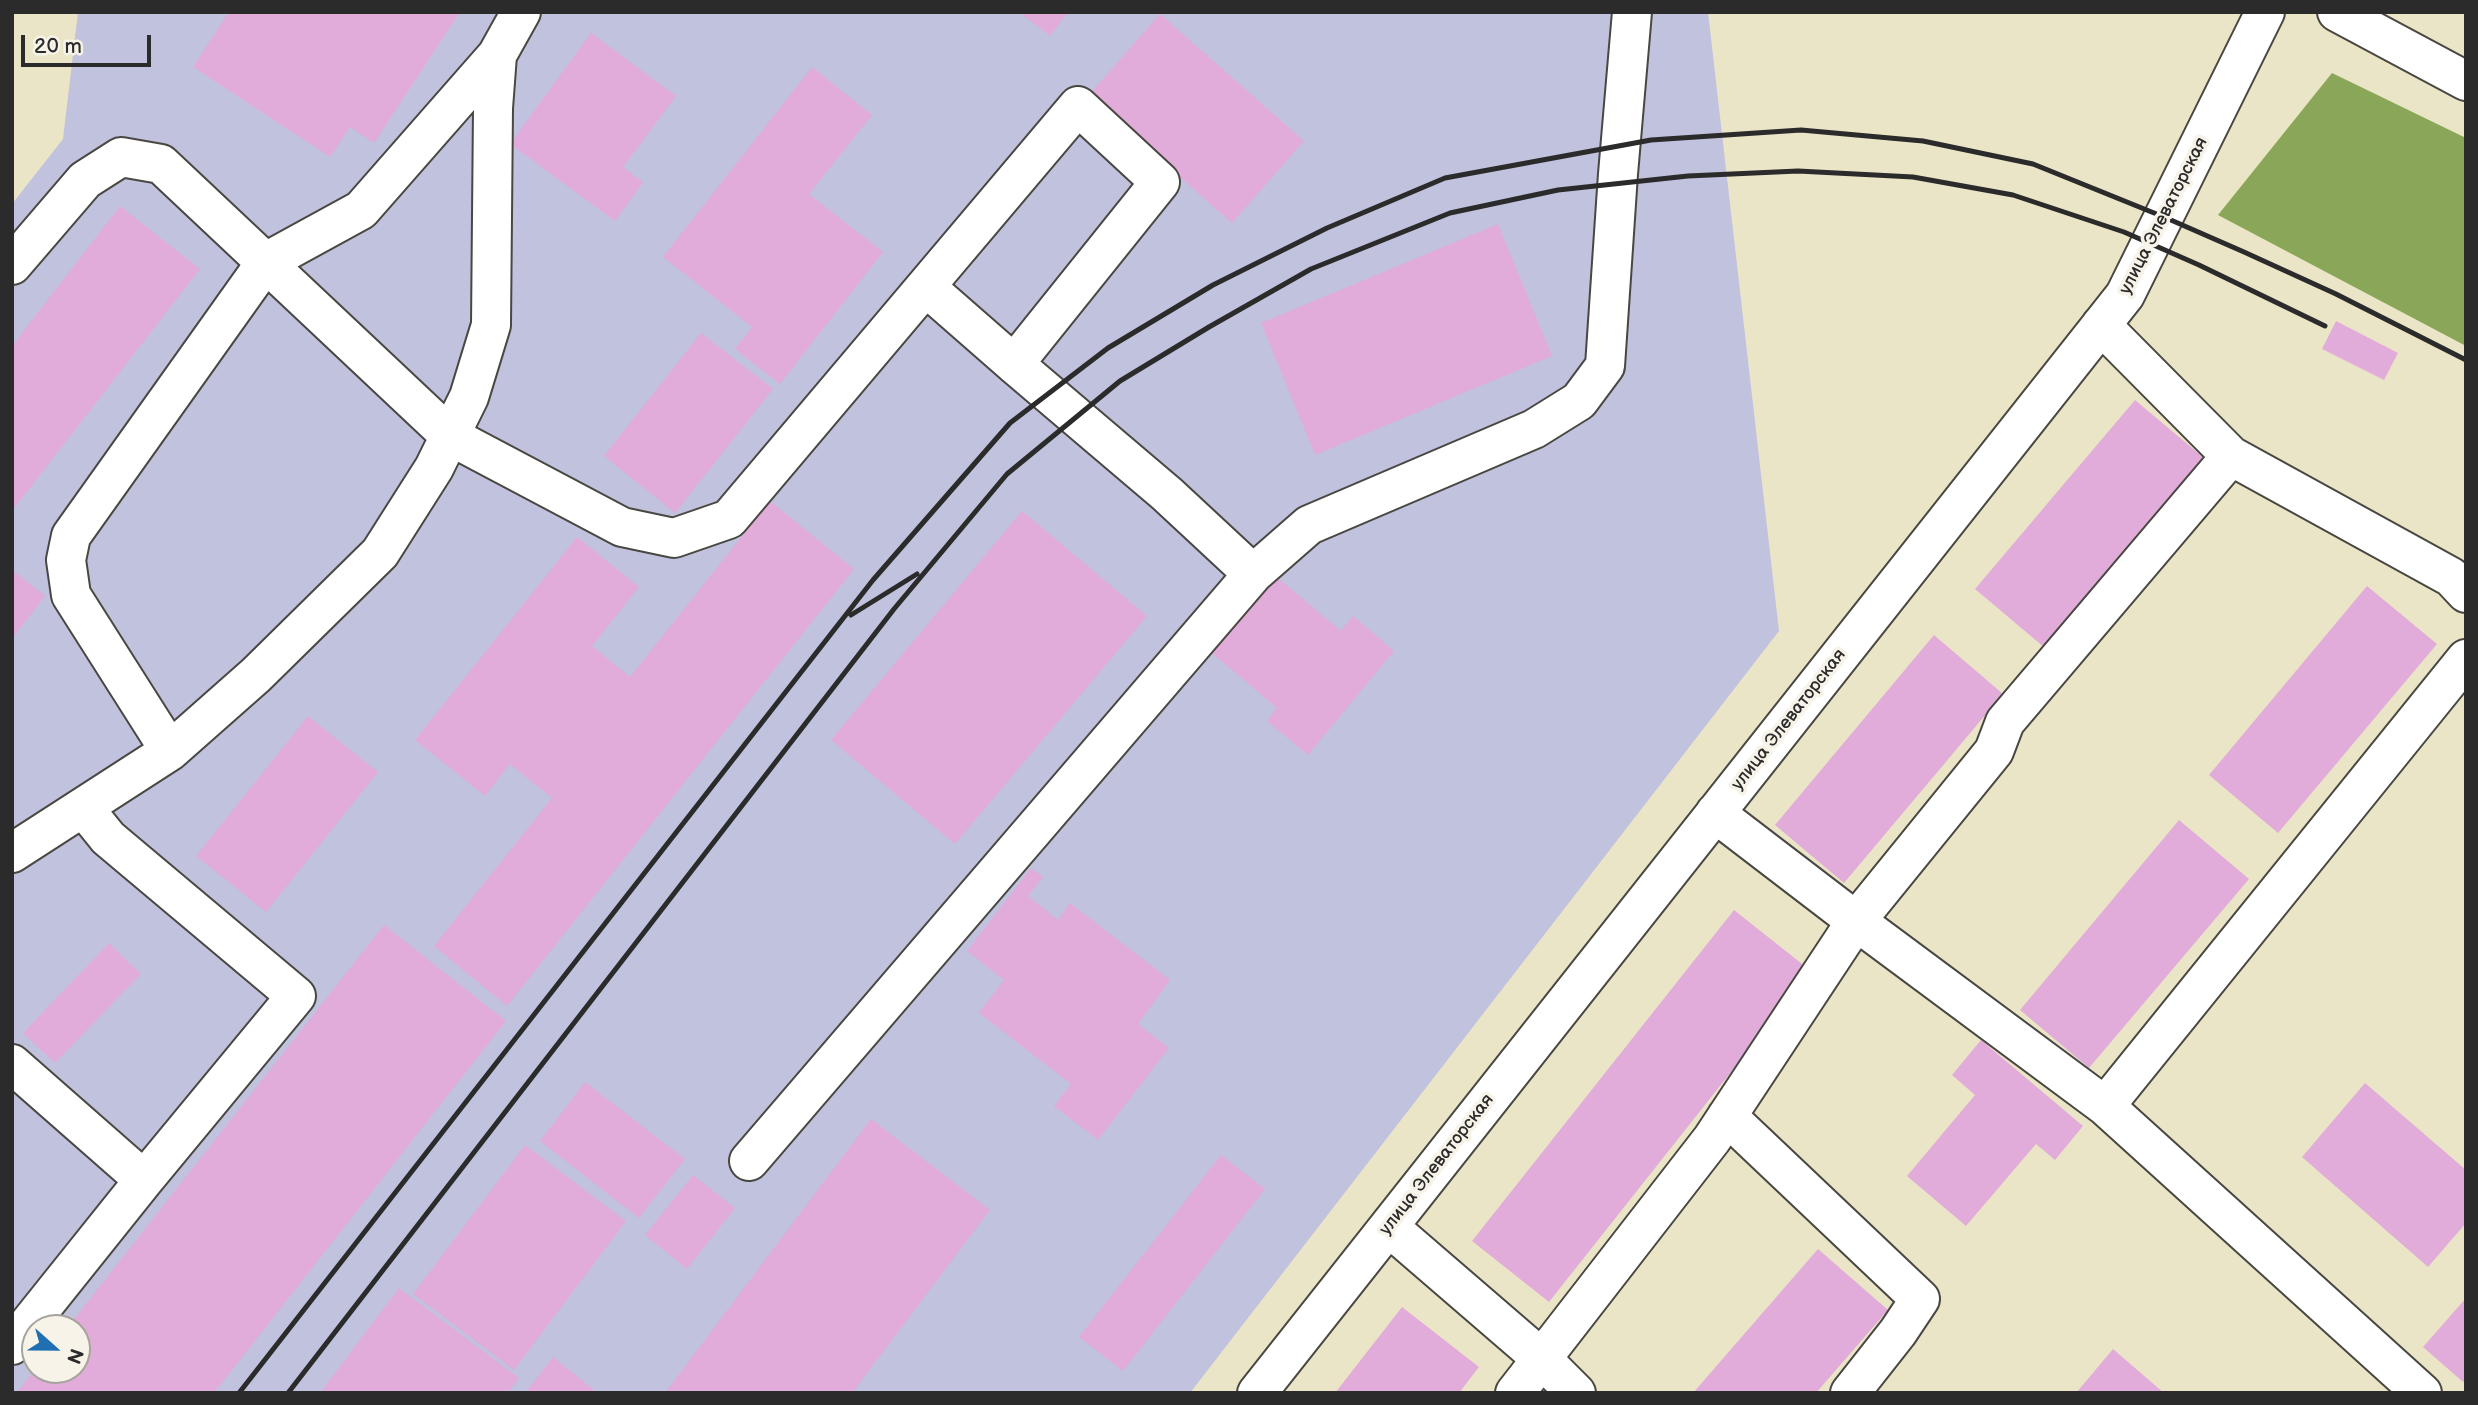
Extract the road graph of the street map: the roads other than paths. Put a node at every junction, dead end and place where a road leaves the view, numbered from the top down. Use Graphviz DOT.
graph roads {
  1 [pos="521,12"];
  2 [pos="1632,12"];
  3 [pos="2265,12"];
  4 [pos="2337,12"];
  5 [pos="2389,40"];
  6 [pos="497,55"];
  7 [pos="2466,66"];
  8 [pos="2466,81"];
  9 [pos="266,262"];
  10 [pos="12,265"];
  11 [pos="926,287"];
  12 [pos="2101,325"];
  13 [pos="1014,364"];
  14 [pos="450,436"];
  15 [pos="2231,456"];
  16 [pos="1253,574"];
  17 [pos="2466,593"];
  18 [pos="2466,659"];
  19 [pos="170,751"];
  20 [pos="83,807"];
  21 [pos="1716,813"];
  22 [pos="12,853"];
  23 [pos="1856,921"];
  24 [pos="12,1064"];
  25 [pos="2105,1106"];
  26 [pos="1727,1116"];
  27 [pos="748,1161"];
  28 [pos="144,1180"];
  29 [pos="1389,1227"];
  30 [pos="12,1345"];
  31 [pos="1542,1359"];
  32 [pos="1257,1393"];
  33 [pos="1515,1393"];
  34 [pos="1576,1393"];
  35 [pos="1850,1393"];
  36 [pos="2422,1393"];
  1 -- 6 [label="street"];
  2 -- 16 [label="street"];
  3 -- 12 [label="street, улица Элеваторская"];
  4 -- 5 [label="street"];
  5 -- 7 [label="street"];
  5 -- 8 [label="street"];
  6 -- 9 [label="street"];
  6 -- 14 [label="street"];
  9 -- 10 [label="street"];
  9 -- 14 [label="street"];
  9 -- 19 [label="street"];
  11 -- 13 [label="street"];
  11 -- 13 [label="street"];
  11 -- 14 [label="street"];
  12 -- 15 [label="street"];
  12 -- 21 [label="street, улица Элеваторская"];
  13 -- 16 [label="street"];
  14 -- 19 [label="street"];
  15 -- 17 [label="street"];
  15 -- 23 [label="street"];
  16 -- 27 [label="street"];
  18 -- 25 [label="street"];
  19 -- 20 [label="street"];
  20 -- 22 [label="street"];
  20 -- 28 [label="street"];
  21 -- 23 [label="street"];
  21 -- 29 [label="street, улица Элеваторская"];
  23 -- 25 [label="street"];
  23 -- 26 [label="street"];
  24 -- 28 [label="street"];
  25 -- 36 [label="street"];
  26 -- 31 [label="street"];
  26 -- 35 [label="street"];
  28 -- 30 [label="street"];
  29 -- 31 [label="street"];
  29 -- 32 [label="street, улица Элеваторская"];
  31 -- 33 [label="street"];
  31 -- 34 [label="street"];
}
